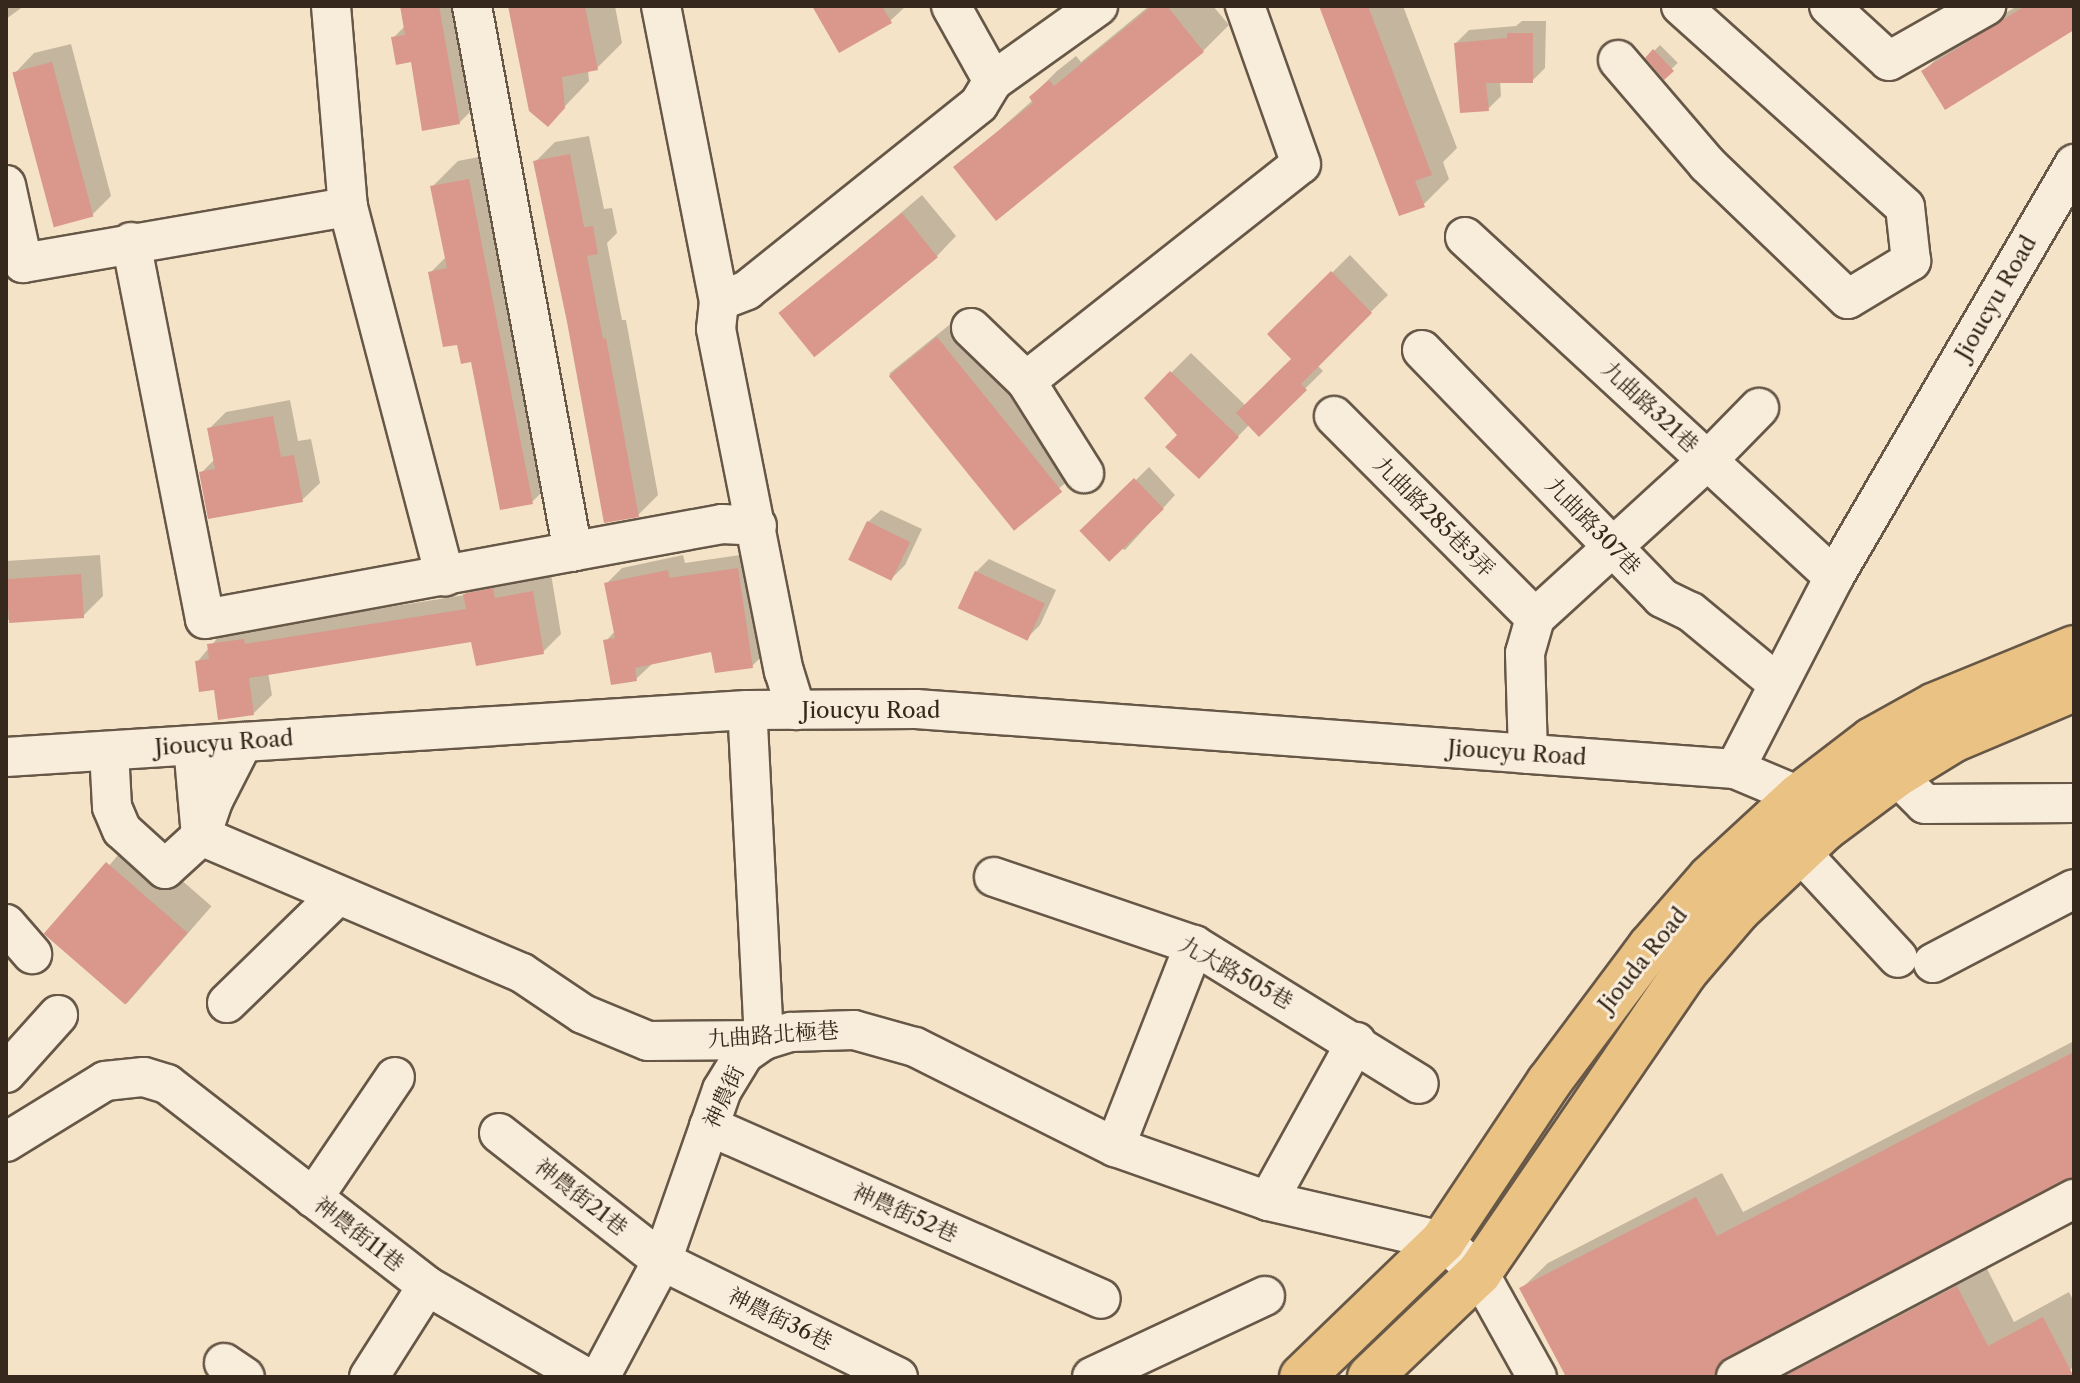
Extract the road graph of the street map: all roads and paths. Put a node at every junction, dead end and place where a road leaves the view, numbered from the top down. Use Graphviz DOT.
graph roads {
  1 [pos="331,6"];
  2 [pos="472,6"];
  3 [pos="661,6"];
  4 [pos="951,6"];
  5 [pos="1098,6"];
  6 [pos="1245,6"];
  7 [pos="1681,6"];
  8 [pos="1829,6"];
  9 [pos="1986,6"];
  10 [pos="1618,60"];
  11 [pos="993,81"];
  12 [pos="2074,164"];
  13 [pos="6,185"];
  14 [pos="348,207"];
  15 [pos="1465,237"];
  16 [pos="131,242"];
  17 [pos="14,265"];
  18 [pos="719,301"];
  19 [pos="971,328"];
  20 [pos="1422,350"];
  21 [pos="1026,381"];
  22 [pos="1759,408"];
  23 [pos="1334,416"];
  24 [pos="1708,460"];
  25 [pos="1084,473"];
  26 [pos="757,526"];
  27 [pos="1613,547"];
  28 [pos="573,552"];
  29 [pos="445,576"];
  30 [pos="1834,577"];
  31 [pos="1535,618"];
  32 [pos="2074,648"];
  33 [pos="1778,684"];
  34 [pos="2074,689"];
  35 [pos="747,710"];
  36 [pos="796,710"];
  37 [pos="243,742"];
  38 [pos="193,745"];
  39 [pos="109,751"];
  40 [pos="1528,754"];
  41 [pos="6,757"];
  42 [pos="1884,758"];
  43 [pos="1735,769"];
  44 [pos="2074,803"];
  45 [pos="1808,825"];
  46 [pos="201,836"];
  47 [pos="994,877"];
  48 [pos="2074,889"];
  49 [pos="337,896"];
  50 [pos="6,924"];
  51 [pos="1194,945"];
  52 [pos="32,954"];
  53 [pos="227,1003"];
  54 [pos="58,1015"];
  55 [pos="764,1040"];
  56 [pos="1356,1042"];
  57 [pos="6,1073"];
  58 [pos="395,1077"];
  59 [pos="1419,1084"];
  60 [pos="6,1097"];
  61 [pos="38,1122"];
  62 [pos="709,1126"];
  63 [pos="499,1133"];
  64 [pos="6,1142"];
  65 [pos="1115,1147"];
  66 [pos="313,1198"];
  67 [pos="2074,1199"];
  68 [pos="1268,1201"];
  69 [pos="1443,1241"];
  70 [pos="662,1261"];
  71 [pos="1479,1273"];
  72 [pos="427,1286"];
  73 [pos="1265,1296"];
  74 [pos="1101,1299"];
  75 [pos="849,1366"];
  76 [pos="369,1377"];
  77 [pos="585,1377"];
  78 [pos="600,1377"];
  79 [pos="898,1377"];
  80 [pos="1092,1377"];
  81 [pos="1302,1377"];
  82 [pos="1370,1377"];
  83 [pos="1537,1377"];
  84 [pos="1736,1377"];
  1 -- 14 [label="street"];
  2 -- 28 [label="street"];
  3 -- 18 [label="street"];
  4 -- 11 [label="street"];
  5 -- 11 [label="street"];
  6 -- 21 [label="street"];
  7 -- 10 [label="street"];
  8 -- 9 [label="street"];
  11 -- 18 [label="street"];
  12 -- 30 [label="street, Jioucyu Road"];
  13 -- 17 [label="street"];
  14 -- 16 [label="street"];
  14 -- 29 [label="street"];
  15 -- 24 [label="street, 九曲路321巷"];
  16 -- 17 [label="street"];
  16 -- 29 [label="street"];
  18 -- 26 [label="street"];
  19 -- 21 [label="street"];
  20 -- 27 [label="street, 九曲路307巷"];
  21 -- 25 [label="street"];
  22 -- 24 [label="street"];
  23 -- 31 [label="street, 九曲路285巷3弄"];
  24 -- 27 [label="street"];
  24 -- 30 [label="street, 九曲路321巷"];
  26 -- 28 [label="street"];
  26 -- 36 [label="street"];
  27 -- 31 [label="street"];
  27 -- 33 [label="street, 九曲路307巷"];
  28 -- 29 [label="street"];
  30 -- 33 [label="street, Jioucyu Road"];
  31 -- 40 [label="street"];
  32 -- 42 [label="main road, Jiouda Road"];
  33 -- 43 [label="street, Jioucyu Road"];
  34 -- 42 [label="main road, Jiouda Road"];
  35 -- 36 [label="street, Jioucyu Road"];
  35 -- 37 [label="street, Jioucyu Road"];
  35 -- 55 [label="street"];
  36 -- 40 [label="street, Jioucyu Road"];
  37 -- 38 [label="street, Jioucyu Road"];
  37 -- 46 [label="street"];
  38 -- 39 [label="street, Jioucyu Road"];
  38 -- 46 [label="street"];
  39 -- 41 [label="street, Jioucyu Road"];
  39 -- 46 [label="street"];
  40 -- 43 [label="street, Jioucyu Road"];
  42 -- 44 [label="street"];
  42 -- 45 [label="main road, Jiouda Road"];
  43 -- 45 [label="street, Jioucyu Road"];
  45 -- 48 [label="street"];
  45 -- 69 [label="main road, Jiouda Road"];
  45 -- 71 [label="main road, Jiouda Road"];
  46 -- 49 [label="street, 九曲路北極巷"];
  47 -- 51 [label="street, 九大路505巷"];
  49 -- 53 [label="street"];
  49 -- 55 [label="street, 九曲路北極巷"];
  50 -- 52 [label="street"];
  51 -- 56 [label="street, 九大路505巷"];
  51 -- 65 [label="street"];
  54 -- 57 [label="street"];
  55 -- 62 [label="street, 神農街"];
  55 -- 65 [label="street, 九曲路北極巷"];
  56 -- 59 [label="street, 九大路505巷"];
  56 -- 68 [label="street"];
  58 -- 66 [label="street"];
  60 -- 61 [label="street"];
  61 -- 64 [label="street"];
  61 -- 66 [label="street, 神農街11巷"];
  62 -- 70 [label="street, 神農街"];
  62 -- 74 [label="street, 神農街52巷"];
  63 -- 70 [label="street, 神農街21巷"];
  65 -- 68 [label="street, 九曲路北極巷"];
  66 -- 72 [label="street, 神農街11巷"];
  67 -- 84 [label="street"];
  68 -- 69 [label="street, 九曲路北極巷"];
  69 -- 71 [label="street"];
  69 -- 81 [label="main road, Jiouda Road"];
  70 -- 75 [label="street, 神農街36巷"];
  70 -- 78 [label="street, 神農街"];
  71 -- 82 [label="main road, Jiouda Road"];
  71 -- 83 [label="street"];
  72 -- 76 [label="street"];
  72 -- 77 [label="street, 神農街11巷"];
  73 -- 80 [label="street"];
  75 -- 79 [label="street, 神農街36巷"];
}
